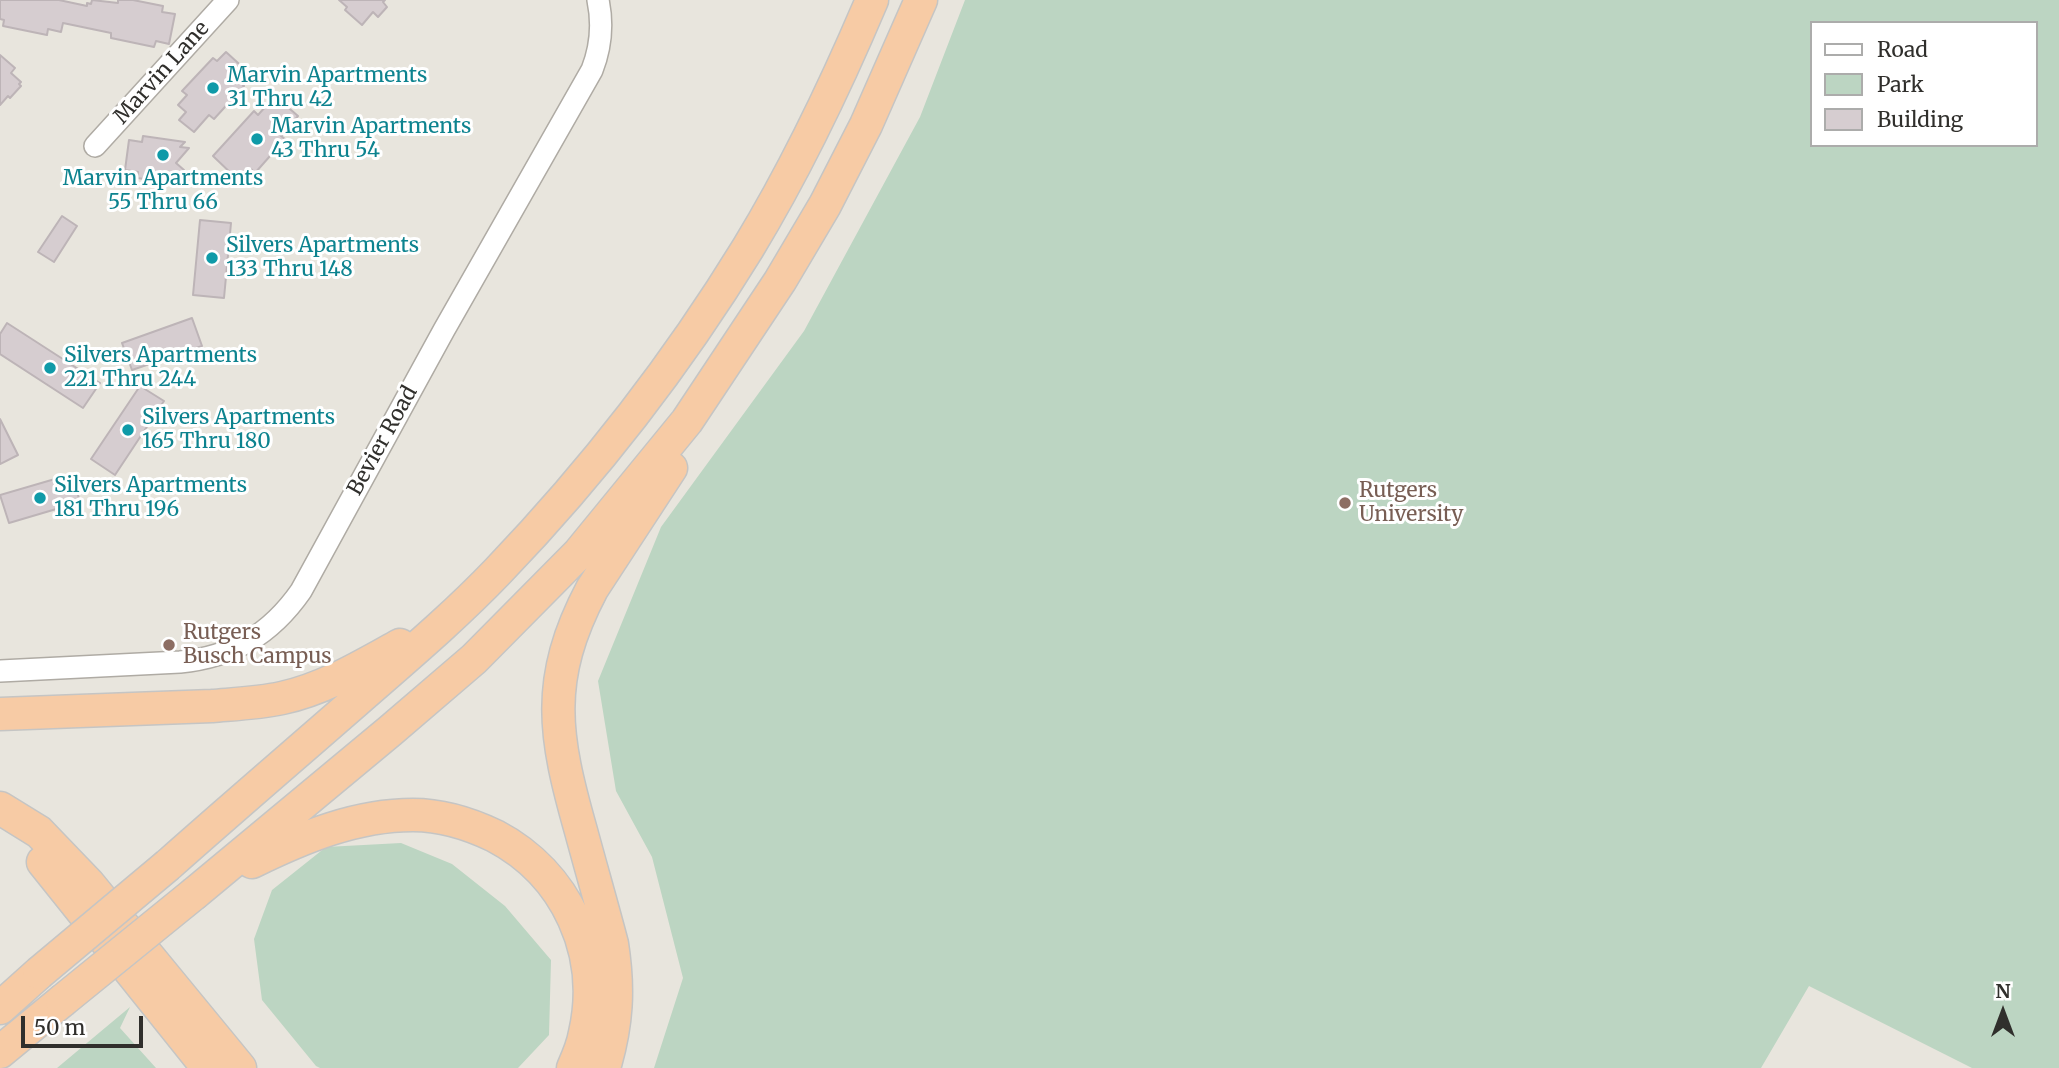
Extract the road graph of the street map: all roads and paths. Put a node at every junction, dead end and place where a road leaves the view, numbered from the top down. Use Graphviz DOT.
graph roads {
  1 [pos="228,0"];
  2 [pos="598,0"];
  3 [pos="872,0"];
  4 [pos="921,0"];
  5 [pos="95,146"];
  6 [pos="687,421"];
  7 [pos="453,616"];
  8 [pos="0,671"];
  9 [pos="0,714"];
  10 [pos="2,810"];
  11 [pos="201,889"];
  12 [pos="0,1007"];
  13 [pos="0,1052"];
  14 [pos="208,1068"];
  15 [pos="240,1068"];
  16 [pos="573,1068"];
  17 [pos="604,1068"];
  1 -- 5 [label="street, Marvin Lane"];
  2 -- 8 [label="street, Bevier Road"];
  3 -- 7 [label="highway"];
  4 -- 6 [label="highway"];
  6 -- 11 [label="highway"];
  6 -- 17 [label="highway"];
  7 -- 9 [label="highway"];
  7 -- 12 [label="highway, bridge"];
  10 -- 14 [label="highway"];
  10 -- 15 [label="highway"];
  11 -- 13 [label="highway, bridge"];
  11 -- 16 [label="highway"];
}
